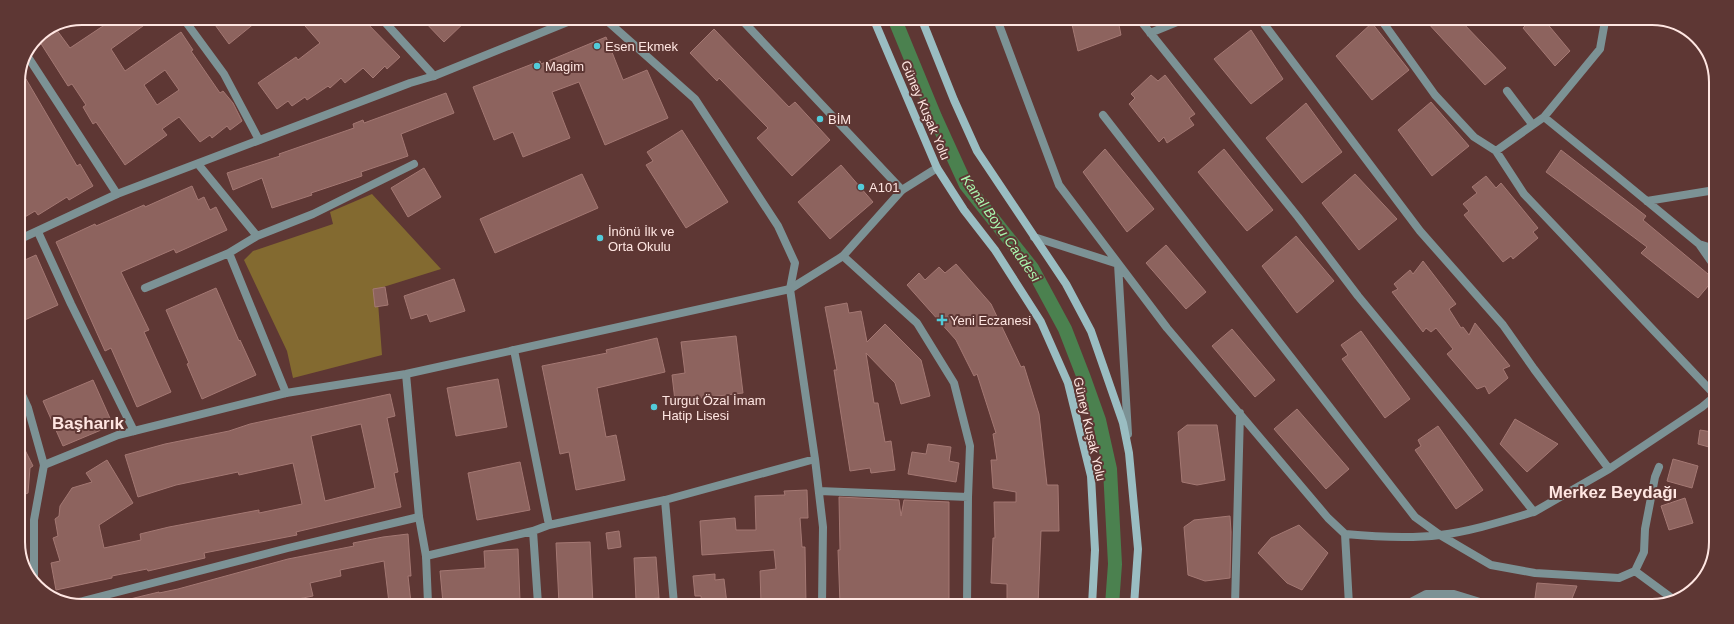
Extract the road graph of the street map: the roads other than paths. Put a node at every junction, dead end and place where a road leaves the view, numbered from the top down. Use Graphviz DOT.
graph roads {
  1 [pos="188,25"];
  2 [pos="387,25"];
  3 [pos="560,25"];
  4 [pos="612,25"];
  5 [pos="747,25"];
  6 [pos="876,25"];
  7 [pos="924,25"];
  8 [pos="999,25"];
  9 [pos="1144,25"];
  10 [pos="1170,25"];
  11 [pos="1265,25"];
  12 [pos="1385,25"];
  13 [pos="1604,25"];
  14 [pos="1150,33"];
  15 [pos="29,59"];
  16 [pos="434,76"];
  17 [pos="1507,91"];
  18 [pos="1103,114"];
  19 [pos="1544,117"];
  20 [pos="1532,124"];
  21 [pos="260,140"];
  22 [pos="1496,151"];
  23 [pos="198,164"];
  24 [pos="414,164"];
  25 [pos="937,168"];
  26 [pos="902,190"];
  27 [pos="1709,191"];
  28 [pos="117,194"];
  29 [pos="1647,201"];
  30 [pos="38,232"];
  31 [pos="258,236"];
  32 [pos="25,237"];
  33 [pos="1034,237"];
  34 [pos="1699,244"];
  35 [pos="1709,247"];
  36 [pos="229,253"];
  37 [pos="843,256"];
  38 [pos="1709,258"];
  39 [pos="1118,264"];
  40 [pos="145,288"];
  41 [pos="790,289"];
  42 [pos="514,350"];
  43 [pos="406,374"];
  44 [pos="1709,389"];
  45 [pos="286,393"];
  46 [pos="25,401"];
  47 [pos="1709,401"];
  48 [pos="28,408"];
  49 [pos="25,409"];
  50 [pos="1240,413"];
  51 [pos="134,431"];
  52 [pos="1129,453"];
  53 [pos="815,459"];
  54 [pos="44,464"];
  55 [pos="1659,467"];
  56 [pos="1610,469"];
  57 [pos="819,491"];
  58 [pos="968,497"];
  59 [pos="665,500"];
  60 [pos="1534,512"];
  61 [pos="419,517"];
  62 [pos="549,525"];
  63 [pos="533,531"];
  64 [pos="1345,534"];
  65 [pos="1440,535"];
  66 [pos="426,556"];
  67 [pos="1635,571"];
  68 [pos="34,572"];
  69 [pos="1669,596"];
  70 [pos="90,599"];
  71 [pos="428,599"];
  72 [pos="538,599"];
  73 [pos="674,599"];
  74 [pos="822,599"];
  75 [pos="967,599"];
  76 [pos="1092,599"];
  77 [pos="1134,599"];
  78 [pos="1235,599"];
  79 [pos="1349,599"];
  80 [pos="1417,599"];
  81 [pos="1470,599"];
  1 -- 21 [label="street"];
  2 -- 16 [label="street"];
  3 -- 16 [label="street"];
  4 -- 41 [label="street"];
  5 -- 26 [label="street"];
  6 -- 25 [label="main road, Güney Kuşak Yolu"];
  7 -- 33 [label="main road, Güney Kuşak Yolu"];
  8 -- 39 [label="street"];
  9 -- 14 [label="street"];
  10 -- 14 [label="street"];
  11 -- 56 [label="street"];
  12 -- 22 [label="street"];
  13 -- 19 [label="street"];
  14 -- 60 [label="street"];
  15 -- 28 [label="street"];
  16 -- 21 [label="street"];
  17 -- 20 [label="street"];
  18 -- 65 [label="street"];
  19 -- 20 [label="street"];
  19 -- 29 [label="street"];
  20 -- 22 [label="street"];
  21 -- 23 [label="street"];
  22 -- 44 [label="street"];
  23 -- 28 [label="street"];
  23 -- 31 [label="street"];
  24 -- 31 [label="street"];
  25 -- 26 [label="street"];
  25 -- 76 [label="main road, Güney Kuşak Yolu"];
  26 -- 37 [label="street"];
  27 -- 29 [label="street"];
  28 -- 30 [label="street"];
  29 -- 34 [label="street"];
  30 -- 32 [label="street"];
  30 -- 51 [label="street"];
  31 -- 36 [label="street"];
  33 -- 39 [label="street"];
  33 -- 52 [label="main road, Güney Kuşak Yolu"];
  34 -- 35 [label="street"];
  34 -- 38 [label="street"];
  36 -- 40 [label="street"];
  36 -- 45 [label="street"];
  37 -- 41 [label="street"];
  37 -- 58 [label="street"];
  39 -- 50 [label="street"];
  39 -- 52 [label="street"];
  41 -- 42 [label="street"];
  41 -- 53 [label="street"];
  42 -- 43 [label="street"];
  42 -- 62 [label="street"];
  43 -- 45 [label="street"];
  43 -- 61 [label="street"];
  45 -- 51 [label="street"];
  46 -- 48 [label="street"];
  47 -- 56 [label="street"];
  48 -- 49 [label="street"];
  48 -- 54 [label="street"];
  50 -- 64 [label="street"];
  50 -- 78 [label="street"];
  51 -- 54 [label="street"];
  52 -- 77 [label="main road, Güney Kuşak Yolu"];
  53 -- 57 [label="street"];
  53 -- 59 [label="street"];
  54 -- 68 [label="street"];
  55 -- 67 [label="street"];
  56 -- 60 [label="street"];
  57 -- 58 [label="street"];
  57 -- 74 [label="street"];
  58 -- 75 [label="street"];
  59 -- 62 [label="street"];
  59 -- 73 [label="street"];
  60 -- 65 [label="street"];
  61 -- 66 [label="street"];
  61 -- 70 [label="street"];
  62 -- 63 [label="street"];
  63 -- 66 [label="street"];
  63 -- 72 [label="street"];
  64 -- 65 [label="street"];
  64 -- 79 [label="street"];
  65 -- 67 [label="street"];
  66 -- 71 [label="street"];
  67 -- 69 [label="street"];
  80 -- 81 [label="street"];
}
